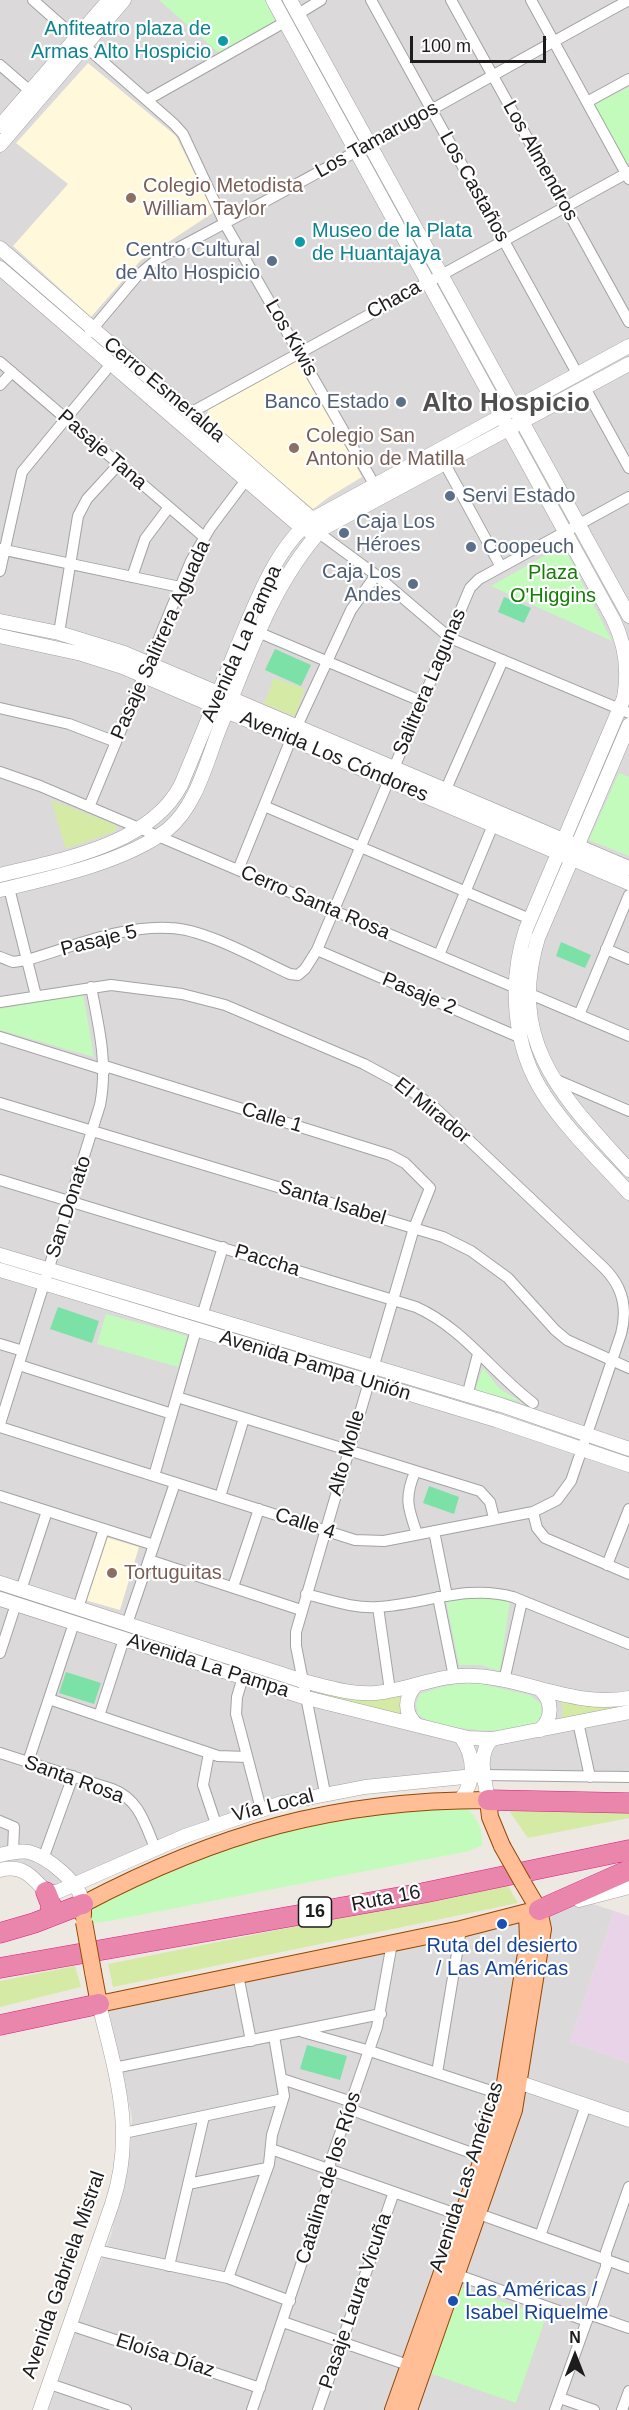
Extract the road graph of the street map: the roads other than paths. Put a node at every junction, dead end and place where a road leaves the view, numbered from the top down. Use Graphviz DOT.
graph roads {
  1 [pos="33,0"];
  2 [pos="109,0"];
  3 [pos="124,0"];
  4 [pos="273,0"];
  5 [pos="290,0"];
  6 [pos="321,0"];
  7 [pos="371,0"];
  8 [pos="452,0"];
  9 [pos="531,0"];
  10 [pos="629,0"];
  11 [pos="611,4"];
  12 [pos="298,14"];
  13 [pos="285,22"];
  14 [pos="80,42"];
  15 [pos="554,42"];
  16 [pos="0,64"];
  17 [pos="492,75"];
  18 [pos="629,80"];
  19 [pos="30,91"];
  20 [pos="147,100"];
  21 [pos="587,102"];
  22 [pos="431,109"];
  23 [pos="0,126"];
  24 [pos="0,145"];
  25 [pos="370,145"];
  26 [pos="357,153"];
  27 [pos="628,175"];
  28 [pos="565,207"];
  29 [pos="225,224"];
  30 [pos="503,240"];
  31 [pos="0,248"];
  32 [pos="0,268"];
  33 [pos="441,274"];
  34 [pos="427,282"];
  35 [pos="629,322"];
  36 [pos="88,334"];
  37 [pos="629,346"];
  38 [pos="299,352"];
  39 [pos="0,362"];
  40 [pos="111,364"];
  41 [pos="629,364"];
  42 [pos="138,367"];
  43 [pos="12,372"];
  44 [pos="578,375"];
  45 [pos="0,386"];
  46 [pos="585,388"];
  47 [pos="514,409"];
  48 [pos="192,412"];
  49 [pos="501,416"];
  50 [pos="65,418"];
  51 [pos="522,423"];
  52 [pos="508,430"];
  53 [pos="119,464"];
  54 [pos="445,464"];
  55 [pos="629,468"];
  56 [pos="246,480"];
  57 [pos="378,491"];
  58 [pos="629,497"];
  59 [pos="169,507"];
  60 [pos="579,525"];
  61 [pos="315,529"];
  62 [pos="565,532"];
  63 [pos="204,537"];
  64 [pos="2,549"];
  65 [pos="69,563"];
  66 [pos="501,567"];
  67 [pos="0,571"];
  68 [pos="376,575"];
  69 [pos="132,577"];
  70 [pos="180,587"];
  71 [pos="629,616"];
  72 [pos="0,621"];
  73 [pos="59,633"];
  74 [pos="260,633"];
  75 [pos="0,636"];
  76 [pos="450,638"];
  77 [pos="503,660"];
  78 [pos="327,661"];
  79 [pos="146,669"];
  80 [pos="216,699"];
  81 [pos="423,702"];
  82 [pos="229,705"];
  83 [pos="0,708"];
  84 [pos="624,711"];
  85 [pos="629,725"];
  86 [pos="294,733"];
  87 [pos="116,742"];
  88 [pos="0,772"];
  89 [pos="392,775"];
  90 [pos="446,789"];
  91 [pos="264,806"];
  92 [pos="89,807"];
  93 [pos="493,825"];
  94 [pos="138,829"];
  95 [pos="158,836"];
  96 [pos="361,847"];
  97 [pos="568,849"];
  98 [pos="629,868"];
  99 [pos="238,870"];
  100 [pos="0,875"];
  101 [pos="629,883"];
  102 [pos="4,889"];
  103 [pos="465,891"];
  104 [pos="629,895"];
  105 [pos="334,911"];
  106 [pos="530,919"];
  107 [pos="606,949"];
  108 [pos="317,950"];
  109 [pos="439,955"];
  110 [pos="0,957"];
  111 [pos="629,959"];
  112 [pos="27,960"];
  113 [pos="298,975"];
  114 [pos="91,987"];
  115 [pos="516,988"];
  116 [pos="529,994"];
  117 [pos="36,996"];
  118 [pos="0,1002"];
  119 [pos="579,1015"];
  120 [pos="629,1036"];
  121 [pos="0,1037"];
  122 [pos="521,1038"];
  123 [pos="105,1068"];
  124 [pos="552,1078"];
  125 [pos="0,1103"];
  126 [pos="629,1111"];
  127 [pos="93,1131"];
  128 [pos="629,1170"];
  129 [pos="0,1180"];
  130 [pos="430,1188"];
  131 [pos="629,1193"];
  132 [pos="71,1201"];
  133 [pos="414,1228"];
  134 [pos="223,1247"];
  135 [pos="0,1255"];
  136 [pos="0,1270"];
  137 [pos="49,1270"];
  138 [pos="45,1284"];
  139 [pos="393,1299"];
  140 [pos="202,1316"];
  141 [pos="196,1330"];
  142 [pos="0,1344"];
  143 [pos="23,1351"];
  144 [pos="478,1354"];
  145 [pos="612,1361"];
  146 [pos="19,1365"];
  147 [pos="373,1368"];
  148 [pos="629,1368"];
  149 [pos="368,1383"];
  150 [pos="467,1396"];
  151 [pos="177,1397"];
  152 [pos="533,1403"];
  153 [pos="172,1414"];
  154 [pos="244,1418"];
  155 [pos="0,1425"];
  156 [pos="587,1434"];
  157 [pos="582,1448"];
  158 [pos="629,1449"];
  159 [pos="348,1450"];
  160 [pos="629,1465"];
  161 [pos="415,1472"];
  162 [pos="154,1476"];
  163 [pos="175,1483"];
  164 [pos="0,1496"];
  165 [pos="220,1497"];
  166 [pos="259,1509"];
  167 [pos="629,1509"];
  168 [pos="46,1511"];
  169 [pos="533,1512"];
  170 [pos="494,1518"];
  171 [pos="104,1529"];
  172 [pos="325,1530"];
  173 [pos="434,1531"];
  174 [pos="417,1534"];
  175 [pos="154,1545"];
  176 [pos="148,1560"];
  177 [pos="607,1565"];
  178 [pos="629,1574"];
  179 [pos="0,1583"];
  180 [pos="233,1587"];
  181 [pos="21,1590"];
  182 [pos="306,1594"];
  183 [pos="443,1596"];
  184 [pos="0,1599"];
  185 [pos="522,1601"];
  186 [pos="16,1604"];
  187 [pos="378,1607"];
  188 [pos="78,1608"];
  189 [pos="301,1610"];
  190 [pos="74,1623"];
  191 [pos="127,1624"];
  192 [pos="124,1639"];
  193 [pos="629,1644"];
  194 [pos="0,1653"];
  195 [pos="243,1677"];
  196 [pos="454,1677"];
  197 [pos="303,1681"];
  198 [pos="504,1682"];
  199 [pos="416,1685"];
  200 [pos="540,1689"];
  201 [pos="390,1691"];
  202 [pos="307,1698"];
  203 [pos="629,1698"];
  204 [pos="49,1699"];
  205 [pos="629,1712"];
  206 [pos="99,1716"];
  207 [pos="578,1722"];
  208 [pos="417,1725"];
  209 [pos="540,1730"];
  210 [pos="461,1737"];
  211 [pos="492,1739"];
  212 [pos="0,1753"];
  213 [pos="209,1754"];
  214 [pos="247,1757"];
  215 [pos="28,1762"];
  216 [pos="478,1775"];
  217 [pos="73,1776"];
  218 [pos="590,1777"];
  219 [pos="629,1777"];
  220 [pos="325,1793"];
  221 [pos="460,1800"];
  222 [pos="488,1800"];
  223 [pos="629,1803"];
  224 [pos="261,1809"];
  225 [pos="0,1821"];
  226 [pos="216,1824"];
  227 [pos="629,1836"];
  228 [pos="155,1848"];
  229 [pos="629,1850"];
  230 [pos="7,1854"];
  231 [pos="43,1859"];
  232 [pos="0,1870"];
  233 [pos="629,1870"];
  234 [pos="75,1885"];
  235 [pos="629,1887"];
  236 [pos="46,1892"];
  237 [pos="533,1911"];
  238 [pos="83,1913"];
  239 [pos="50,1917"];
  240 [pos="461,1929"];
  241 [pos="0,1933"];
  242 [pos="392,1943"];
  243 [pos="0,1954"];
  244 [pos="0,1968"];
  245 [pos="238,1975"];
  246 [pos="99,2004"];
  247 [pos="381,2014"];
  248 [pos="0,2025"];
  249 [pos="298,2031"];
  250 [pos="274,2036"];
  251 [pos="251,2041"];
  252 [pos="370,2050"];
  253 [pos="114,2068"];
  254 [pos="437,2073"];
  255 [pos="282,2079"];
  256 [pos="513,2080"];
  257 [pos="503,2096"];
  258 [pos="283,2099"];
  259 [pos="586,2105"];
  260 [pos="351,2106"];
  261 [pos="204,2116"];
  262 [pos="629,2120"];
  263 [pos="124,2133"];
  264 [pos="271,2149"];
  265 [pos="483,2157"];
  266 [pos="267,2168"];
  267 [pos="331,2170"];
  268 [pos="188,2184"];
  269 [pos="629,2187"];
  270 [pos="394,2192"];
  271 [pos="471,2215"];
  272 [pos="540,2236"];
  273 [pos="96,2250"];
  274 [pos="606,2260"];
  275 [pos="169,2266"];
  276 [pos="629,2268"];
  277 [pos="451,2272"];
  278 [pos="228,2277"];
  279 [pos="290,2301"];
  280 [pos="588,2318"];
  281 [pos="283,2322"];
  282 [pos="70,2325"];
  283 [pos="629,2328"];
  284 [pos="342,2342"];
  285 [pos="408,2366"];
  286 [pos="50,2384"];
  287 [pos="260,2388"];
  288 [pos="629,2391"];
  289 [pos="560,2398"];
  290 [pos="120,2409"];
  291 [pos="40,2410"];
  292 [pos="252,2410"];
  293 [pos="318,2410"];
  294 [pos="393,2410"];
  295 [pos="409,2410"];
  296 [pos="555,2410"];
  297 [pos="594,2410"];
  298 [pos="622,2410"];
  1 -- 14 [label="street, Los Kiwis"];
  2 -- 14 [label="street"];
  3 -- 14 [label="street"];
  4 -- 13 [label="street"];
  5 -- 12 [label="street"];
  6 -- 12 [label="street"];
  7 -- 22 [label="street, Los Castaños"];
  8 -- 17 [label="street, Los Almendros"];
  9 -- 15 [label="street"];
  10 -- 11 [label="street, Los Tamarugos"];
  11 -- 15 [label="street, Los Tamarugos"];
  12 -- 25 [label="street"];
  13 -- 20 [label="street"];
  13 -- 26 [label="street"];
  14 -- 19 [label="street"];
  14 -- 20 [label="street, Los Kiwis"];
  14 -- 24 [label="street"];
  15 -- 17 [label="street, Los Tamarugos"];
  15 -- 21 [label="street"];
  16 -- 19 [label="street"];
  17 -- 22 [label="street, Los Tamarugos"];
  17 -- 28 [label="street, Los Almendros"];
  18 -- 21 [label="street"];
  19 -- 23 [label="street"];
  20 -- 29 [label="street, Los Kiwis"];
  21 -- 27 [label="street"];
  22 -- 25 [label="street, Los Tamarugos"];
  22 -- 30 [label="street, Los Castaños"];
  25 -- 26 [label="street, Los Tamarugos"];
  25 -- 33 [label="street"];
  26 -- 29 [label="street, Los Tamarugos"];
  26 -- 34 [label="street"];
  27 -- 28 [label="street, Chaca"];
  28 -- 30 [label="street, Chaca"];
  28 -- 35 [label="street, Los Almendros"];
  29 -- 36 [label="street, Los Tamarugos"];
  29 -- 38 [label="street, Los Kiwis"];
  30 -- 33 [label="street, Chaca"];
  30 -- 44 [label="street, Los Castaños"];
  31 -- 36 [label="street, Cerro Esmeralda"];
  32 -- 36 [label="street, Cerro Esmeralda"];
  33 -- 34 [label="street, Chaca"];
  33 -- 47 [label="street"];
  34 -- 38 [label="street, Chaca"];
  34 -- 49 [label="street"];
  36 -- 40 [label="street, Cerro Esmeralda"];
  36 -- 42 [label="street, Cerro Esmeralda"];
  37 -- 44 [label="street, Avenida La Pampa"];
  38 -- 48 [label="street, Chaca"];
  38 -- 57 [label="street, Los Kiwis"];
  39 -- 43 [label="street, Pasaje Tana"];
  40 -- 42 [label="street"];
  40 -- 50 [label="street"];
  40 -- 56 [label="street, Cerro Esmeralda"];
  41 -- 46 [label="street, Avenida La Pampa"];
  42 -- 48 [label="street, Cerro Esmeralda"];
  43 -- 45 [label="street"];
  43 -- 50 [label="street, Pasaje Tana"];
  44 -- 47 [label="street, Avenida La Pampa"];
  46 -- 51 [label="street, Avenida La Pampa"];
  46 -- 55 [label="street"];
  47 -- 49 [label="street, Avenida La Pampa"];
  47 -- 51 [label="street"];
  48 -- 61 [label="street, Cerro Esmeralda"];
  49 -- 52 [label="street"];
  49 -- 57 [label="street, Avenida La Pampa"];
  50 -- 53 [label="street, Pasaje Tana"];
  50 -- 64 [label="street"];
  51 -- 52 [label="street, Avenida La Pampa"];
  51 -- 60 [label="street"];
  52 -- 54 [label="street, Avenida La Pampa"];
  52 -- 62 [label="street"];
  53 -- 59 [label="street, Pasaje Tana"];
  53 -- 65 [label="street"];
  54 -- 57 [label="street, Avenida La Pampa"];
  54 -- 66 [label="street"];
  56 -- 61 [label="street, Cerro Esmeralda"];
  56 -- 63 [label="street, Pasaje Salitrera Aguada"];
  57 -- 61 [label="street, Avenida La Pampa"];
  58 -- 60 [label="street, Salitrera Lagunas"];
  59 -- 63 [label="street, Pasaje Tana"];
  59 -- 69 [label="street"];
  60 -- 62 [label="street, Salitrera Lagunas"];
  60 -- 71 [label="street"];
  61 -- 68 [label="street, Cerro Esmeralda"];
  61 -- 74 [label="street, Avenida La Pampa"];
  61 -- 80 [label="street, Avenida La Pampa"];
  62 -- 66 [label="street, Salitrera Lagunas"];
  62 -- 84 [label="street"];
  63 -- 70 [label="street, Pasaje Salitrera Aguada"];
  64 -- 65 [label="street"];
  64 -- 67 [label="street"];
  65 -- 69 [label="street"];
  65 -- 73 [label="street"];
  66 -- 76 [label="street, Salitrera Lagunas"];
  68 -- 76 [label="street, Cerro Esmeralda"];
  68 -- 78 [label="street"];
  69 -- 70 [label="street"];
  70 -- 79 [label="street, Pasaje Salitrera Aguada"];
  72 -- 73 [label="street, Avenida Los Cóndores"];
  73 -- 79 [label="street, Avenida Los Cóndores"];
  74 -- 78 [label="street"];
  74 -- 82 [label="street, Avenida La Pampa"];
  75 -- 79 [label="street, Avenida Los Cóndores"];
  76 -- 77 [label="street, Cerro Esmeralda"];
  76 -- 81 [label="street, Salitrera Lagunas"];
  77 -- 84 [label="street, Cerro Esmeralda"];
  77 -- 90 [label="street"];
  78 -- 81 [label="street"];
  78 -- 86 [label="street"];
  79 -- 80 [label="street, Avenida Los Cóndores"];
  79 -- 87 [label="street, Pasaje Salitrera Aguada"];
  80 -- 82 [label="street, Avenida Los Cóndores"];
  80 -- 94 [label="street, Avenida La Pampa"];
  81 -- 89 [label="street, Salitrera Lagunas"];
  82 -- 86 [label="street, Avenida Los Cóndores"];
  82 -- 95 [label="street, Avenida La Pampa"];
  83 -- 87 [label="street"];
  84 -- 97 [label="street"];
  85 -- 97 [label="street"];
  86 -- 89 [label="street, Avenida Los Cóndores"];
  86 -- 91 [label="street"];
  87 -- 92 [label="street, Pasaje Salitrera Aguada"];
  88 -- 92 [label="street, Cerro Santa Rosa"];
  89 -- 90 [label="street, Avenida Los Cóndores"];
  89 -- 93 [label="street, Avenida Los Cóndores"];
  89 -- 96 [label="street, Salitrera Lagunas"];
  90 -- 97 [label="street, Avenida Los Cóndores"];
  91 -- 96 [label="street"];
  91 -- 99 [label="street"];
  92 -- 94 [label="street, Cerro Santa Rosa"];
  93 -- 97 [label="street, Avenida Los Cóndores"];
  93 -- 103 [label="street"];
  94 -- 95 [label="street, Cerro Santa Rosa"];
  94 -- 100 [label="street, Avenida La Pampa"];
  95 -- 99 [label="street, Cerro Santa Rosa"];
  95 -- 102 [label="street, Avenida La Pampa"];
  96 -- 103 [label="street"];
  96 -- 105 [label="street, Salitrera Lagunas"];
  97 -- 98 [label="street, Avenida Los Cóndores"];
  97 -- 101 [label="street, Avenida Los Cóndores"];
  97 -- 106 [label="street"];
  97 -- 116 [label="street"];
  99 -- 105 [label="street, Cerro Santa Rosa"];
  102 -- 112 [label="street"];
  103 -- 106 [label="street"];
  103 -- 109 [label="street"];
  104 -- 107 [label="street"];
  105 -- 108 [label="street, Salitrera Lagunas"];
  105 -- 109 [label="street, Cerro Santa Rosa"];
  106 -- 115 [label="street"];
  107 -- 111 [label="street"];
  107 -- 119 [label="street"];
  108 -- 113 [label="street, Salitrera Lagunas"];
  108 -- 122 [label="street, Pasaje 2"];
  109 -- 115 [label="street, Cerro Santa Rosa"];
  110 -- 112 [label="street, Pasaje 5"];
  112 -- 113 [label="street, Pasaje 5"];
  112 -- 117 [label="street"];
  114 -- 117 [label="street, El Mirador"];
  114 -- 123 [label="street, San Donato"];
  114 -- 145 [label="street, El Mirador"];
  115 -- 116 [label="street, Cerro Santa Rosa"];
  115 -- 122 [label="street"];
  116 -- 119 [label="street, Cerro Santa Rosa"];
  116 -- 124 [label="street"];
  117 -- 118 [label="street, El Mirador"];
  119 -- 120 [label="street, Cerro Santa Rosa"];
  121 -- 123 [label="street, Calle 1"];
  122 -- 131 [label="street"];
  123 -- 127 [label="street, San Donato"];
  123 -- 130 [label="street, Calle 1"];
  124 -- 126 [label="street"];
  124 -- 128 [label="street"];
  125 -- 127 [label="street, Santa Isabel"];
  127 -- 132 [label="street, San Donato"];
  127 -- 133 [label="street, Santa Isabel"];
  129 -- 132 [label="street, Paccha"];
  130 -- 133 [label="street, Alto Molle"];
  132 -- 134 [label="street, Paccha"];
  132 -- 137 [label="street, San Donato"];
  133 -- 139 [label="street, Alto Molle"];
  133 -- 145 [label="street, Santa Isabel"];
  134 -- 139 [label="street, Paccha"];
  134 -- 140 [label="street"];
  135 -- 137 [label="street, Avenida Pampa Unión"];
  136 -- 138 [label="street, Avenida Pampa Unión"];
  137 -- 138 [label="street, San Donato"];
  137 -- 140 [label="street, Avenida Pampa Unión"];
  138 -- 141 [label="street, Avenida Pampa Unión"];
  138 -- 143 [label="street, San Donato"];
  139 -- 144 [label="street, Paccha"];
  139 -- 147 [label="street, Alto Molle"];
  140 -- 147 [label="street, Avenida Pampa Unión"];
  141 -- 149 [label="street, Avenida Pampa Unión"];
  141 -- 151 [label="street"];
  142 -- 143 [label="street"];
  143 -- 146 [label="street, San Donato"];
  144 -- 150 [label="street"];
  144 -- 152 [label="street, Paccha"];
  145 -- 148 [label="street, Santa Isabel"];
  145 -- 156 [label="street, El Mirador"];
  146 -- 153 [label="street"];
  146 -- 155 [label="street, San Donato"];
  147 -- 149 [label="street, Alto Molle"];
  147 -- 150 [label="street, Avenida Pampa Unión"];
  149 -- 157 [label="street, Avenida Pampa Unión"];
  149 -- 159 [label="street, Alto Molle"];
  150 -- 156 [label="street, Avenida Pampa Unión"];
  151 -- 153 [label="street"];
  151 -- 154 [label="street"];
  153 -- 162 [label="street"];
  154 -- 159 [label="street"];
  154 -- 165 [label="street"];
  155 -- 162 [label="street, Calle 4"];
  156 -- 157 [label="street, El Mirador"];
  156 -- 158 [label="street, Avenida Pampa Unión"];
  157 -- 160 [label="street, Avenida Pampa Unión"];
  157 -- 169 [label="street, Calle 4"];
  159 -- 161 [label="street"];
  159 -- 172 [label="street, Alto Molle"];
  161 -- 170 [label="street"];
  161 -- 174 [label="street"];
  162 -- 163 [label="street, Calle 4"];
  163 -- 165 [label="street, Calle 4"];
  163 -- 175 [label="street"];
  164 -- 168 [label="street"];
  165 -- 166 [label="street, Calle 4"];
  166 -- 172 [label="street, Calle 4"];
  166 -- 180 [label="street"];
  167 -- 177 [label="street"];
  168 -- 171 [label="street"];
  168 -- 181 [label="street"];
  169 -- 170 [label="street, Calle 4"];
  169 -- 177 [label="street"];
  170 -- 173 [label="street, Calle 4"];
  171 -- 175 [label="street"];
  171 -- 188 [label="street"];
  172 -- 174 [label="street, Calle 4"];
  172 -- 182 [label="street, Alto Molle"];
  173 -- 174 [label="street, Calle 4"];
  173 -- 183 [label="street"];
  175 -- 176 [label="street"];
  176 -- 180 [label="street"];
  176 -- 191 [label="street"];
  177 -- 178 [label="street"];
  179 -- 181 [label="street, Avenida La Pampa"];
  180 -- 189 [label="street"];
  181 -- 188 [label="street, Avenida La Pampa"];
  182 -- 187 [label="street"];
  182 -- 189 [label="street, Alto Molle"];
  183 -- 185 [label="street"];
  183 -- 187 [label="street"];
  183 -- 196 [label="street"];
  184 -- 186 [label="street, Avenida La Pampa"];
  185 -- 193 [label="street"];
  185 -- 198 [label="street"];
  186 -- 190 [label="street, Avenida La Pampa"];
  186 -- 194 [label="street"];
  187 -- 201 [label="street"];
  188 -- 191 [label="street, Avenida La Pampa"];
  189 -- 197 [label="street, Alto Molle"];
  190 -- 192 [label="street, Avenida La Pampa"];
  190 -- 204 [label="street"];
  191 -- 197 [label="street, Avenida La Pampa"];
  192 -- 195 [label="street, Avenida La Pampa"];
  192 -- 206 [label="street"];
  195 -- 202 [label="street, Avenida La Pampa"];
  195 -- 214 [label="street"];
  196 -- 198 [label="street, Avenida La Pampa"];
  196 -- 199 [label="street, Avenida La Pampa"];
  197 -- 201 [label="street, Avenida La Pampa"];
  197 -- 202 [label="street, Alto Molle"];
  198 -- 200 [label="street, Avenida La Pampa"];
  199 -- 201 [label="street, Avenida La Pampa"];
  199 -- 208 [label="street"];
  200 -- 203 [label="street, Avenida La Pampa"];
  200 -- 209 [label="street"];
  202 -- 208 [label="street, Avenida La Pampa"];
  202 -- 220 [label="street, Alto Molle"];
  204 -- 206 [label="street"];
  204 -- 215 [label="street"];
  205 -- 207 [label="street, Avenida La Pampa"];
  206 -- 213 [label="street"];
  207 -- 209 [label="street, Avenida La Pampa"];
  207 -- 218 [label="street"];
  208 -- 210 [label="street, Avenida La Pampa"];
  209 -- 211 [label="street, Avenida La Pampa"];
  210 -- 211 [label="street, Avenida La Pampa"];
  210 -- 216 [label="street"];
  211 -- 216 [label="street"];
  212 -- 215 [label="street, Santa Rosa"];
  213 -- 214 [label="street"];
  213 -- 226 [label="street"];
  214 -- 224 [label="street"];
  215 -- 217 [label="street, Santa Rosa"];
  216 -- 218 [label="street"];
  216 -- 220 [label="street"];
  216 -- 221 [label="street"];
  216 -- 222 [label="street"];
  217 -- 228 [label="street, Santa Rosa"];
  217 -- 231 [label="street"];
  218 -- 219 [label="street"];
  220 -- 224 [label="street"];
  221 -- 222 [label="main road, Vía Local"];
  221 -- 238 [label="main road, Vía Local"];
  222 -- 223 [label="highway"];
  222 -- 237 [label="main road, Avenida Las Américas, bridge"];
  224 -- 226 [label="street"];
  225 -- 230 [label="street"];
  226 -- 228 [label="street"];
  227 -- 243 [label="highway, Ruta 16 / 16"];
  228 -- 234 [label="street"];
  229 -- 244 [label="highway, Ruta 16 / 16"];
  230 -- 231 [label="street"];
  231 -- 234 [label="street"];
  232 -- 236 [label="street"];
  233 -- 237 [label="highway"];
  234 -- 236 [label="street"];
  234 -- 238 [label="street"];
  235 -- 237 [label="street"];
  236 -- 239 [label="highway"];
  237 -- 240 [label="main road"];
  237 -- 256 [label="main road, Avenida Las Américas"];
  238 -- 239 [label="highway"];
  238 -- 246 [label="main road, Avenida Gabriela Mistral, bridge"];
  239 -- 241 [label="highway"];
  240 -- 242 [label="main road"];
  240 -- 254 [label="street"];
  242 -- 245 [label="main road"];
  242 -- 247 [label="street, Catalina de los Ríos"];
  245 -- 246 [label="main road"];
  245 -- 251 [label="street"];
  246 -- 248 [label="highway"];
  246 -- 253 [label="street, Avenida Gabriela Mistral"];
  247 -- 249 [label="street"];
  247 -- 252 [label="street, Catalina de los Ríos"];
  249 -- 250 [label="street"];
  249 -- 252 [label="street"];
  250 -- 251 [label="street"];
  250 -- 255 [label="street"];
  251 -- 253 [label="street"];
  252 -- 254 [label="street"];
  252 -- 260 [label="street, Catalina de los Ríos"];
  253 -- 263 [label="street, Avenida Gabriela Mistral"];
  254 -- 257 [label="street"];
  255 -- 258 [label="street"];
  255 -- 260 [label="street"];
  256 -- 257 [label="main road, Avenida Las Américas"];
  256 -- 259 [label="street"];
  256 -- 271 [label="main road, Avenida Las Américas"];
  257 -- 265 [label="main road, Avenida Las Américas"];
  258 -- 261 [label="street"];
  258 -- 264 [label="street"];
  259 -- 262 [label="street"];
  259 -- 272 [label="street"];
  260 -- 265 [label="street"];
  260 -- 267 [label="street, Catalina de los Ríos"];
  261 -- 263 [label="street"];
  261 -- 268 [label="street"];
  263 -- 273 [label="street, Avenida Gabriela Mistral"];
  264 -- 266 [label="street"];
  264 -- 267 [label="street"];
  265 -- 271 [label="main road, Avenida Las Américas"];
  266 -- 268 [label="street"];
  266 -- 278 [label="street"];
  267 -- 270 [label="street"];
  267 -- 279 [label="street, Catalina de los Ríos"];
  268 -- 275 [label="street"];
  269 -- 274 [label="street"];
  270 -- 271 [label="street"];
  270 -- 284 [label="street, Pasaje Laura Vicuña"];
  271 -- 272 [label="street"];
  271 -- 277 [label="main road, Avenida Las Américas"];
  272 -- 274 [label="street"];
  273 -- 275 [label="street"];
  273 -- 282 [label="street, Avenida Gabriela Mistral"];
  274 -- 276 [label="street"];
  274 -- 280 [label="street"];
  275 -- 278 [label="street"];
  277 -- 280 [label="street"];
  277 -- 285 [label="main road, Avenida Las Américas"];
  277 -- 295 [label="main road, Avenida Las Américas"];
  278 -- 279 [label="street"];
  279 -- 281 [label="street, Catalina de los Ríos"];
  280 -- 283 [label="street"];
  280 -- 289 [label="street"];
  281 -- 284 [label="street"];
  281 -- 287 [label="street, Catalina de los Ríos"];
  282 -- 286 [label="street, Avenida Gabriela Mistral"];
  282 -- 287 [label="street, Eloísa Díaz"];
  284 -- 285 [label="street"];
  284 -- 293 [label="street, Pasaje Laura Vicuña"];
  285 -- 294 [label="main road, Avenida Las Américas"];
  286 -- 290 [label="street"];
  286 -- 291 [label="street, Avenida Gabriela Mistral"];
  287 -- 292 [label="street, Catalina de los Ríos"];
  288 -- 298 [label="street"];
  289 -- 296 [label="street"];
  289 -- 297 [label="street"];
}
